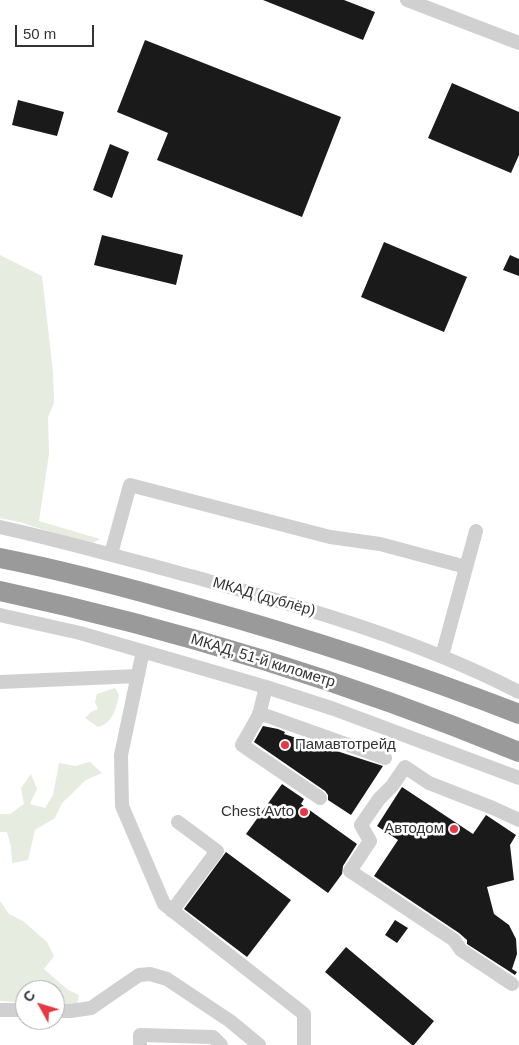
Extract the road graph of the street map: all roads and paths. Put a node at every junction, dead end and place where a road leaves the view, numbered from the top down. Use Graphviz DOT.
graph roads {
  1 [pos="406,0"];
  2 [pos="519,43"];
  3 [pos="0,527"];
  4 [pos="476,531"];
  5 [pos="111,554"];
  6 [pos="0,558"];
  7 [pos="466,567"];
  8 [pos="0,590"];
  9 [pos="0,615"];
  10 [pos="142,651"];
  11 [pos="442,656"];
  12 [pos="137,676"];
  13 [pos="0,682"];
  14 [pos="266,687"];
  15 [pos="519,692"];
  16 [pos="259,714"];
  17 [pos="519,714"];
  18 [pos="519,752"];
  19 [pos="385,758"];
  20 [pos="519,778"];
  21 [pos="320,798"];
  22 [pos="519,820"];
  23 [pos="178,822"];
  24 [pos="172,911"];
  25 [pos="512,984"];
  26 [pos="0,1010"];
  27 [pos="15,1010"];
  28 [pos="65,1011"];
  29 [pos="140,1045"];
  30 [pos="221,1045"];
  31 [pos="259,1045"];
  32 [pos="304,1045"];
  1 -- 2 [label="street"];
  3 -- 5 [label="street, МКАД (дублёр)"];
  4 -- 7 [label="street"];
  5 -- 7 [label="street"];
  5 -- 11 [label="street, МКАД (дублёр)"];
  6 -- 17 [label="highway"];
  7 -- 11 [label="street"];
  8 -- 18 [label="highway, МКАД, 51-й километр"];
  9 -- 10 [label="street"];
  10 -- 12 [label="street"];
  10 -- 14 [label="street"];
  11 -- 15 [label="street, МКАД (дублёр)"];
  12 -- 13 [label="street"];
  12 -- 24 [label="street"];
  14 -- 16 [label="street"];
  14 -- 20 [label="street"];
  16 -- 19 [label="street"];
  16 -- 21 [label="street"];
  22 -- 25 [label="street"];
  23 -- 24 [label="street"];
  24 -- 32 [label="street"];
  26 -- 27 [label="street"];
  28 -- 31 [label="street"];
  29 -- 30 [label="street"];
}
